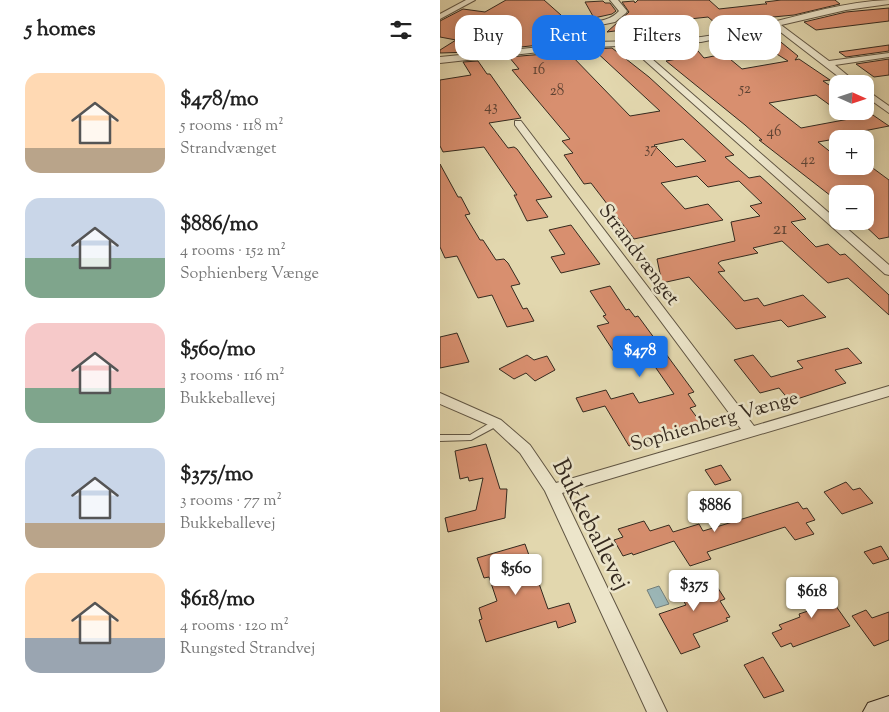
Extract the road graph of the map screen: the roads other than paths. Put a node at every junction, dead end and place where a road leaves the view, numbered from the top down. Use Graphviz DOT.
graph roads {
  1 [pos="472,0"];
  2 [pos="614,0"];
  3 [pos="889,2"];
  4 [pos="440,18"];
  5 [pos="605,20"];
  6 [pos="781,22"];
  7 [pos="781,29"];
  8 [pos="709,38"];
  9 [pos="605,45"];
  10 [pos="532,52"];
  11 [pos="889,55"];
  12 [pos="440,60"];
  13 [pos="647,60"];
  14 [pos="827,64"];
  15 [pos="842,75"];
  16 [pos="874,99"];
  17 [pos="889,110"];
  18 [pos="518,123"];
  19 [pos="889,271"];
  20 [pos="889,392"];
  21 [pos="440,398"];
  22 [pos="496,423"];
  23 [pos="751,432"];
  24 [pos="440,438"];
  25 [pos="552,490"];
  26 [pos="889,709"];
  27 [pos="657,712"];
  28 [pos="878,712"];
  1 -- 4 [label="street"];
  2 -- 5 [label="street"];
  3 -- 6 [label="street"];
  7 -- 14 [label="street"];
  8 -- 9 [label="street"];
  10 -- 12 [label="street"];
  11 -- 14 [label="street"];
  13 -- 19 [label="street"];
  14 -- 15 [label="street"];
  16 -- 17 [label="street"];
  18 -- 23 [label="street, Strandvænget"];
  20 -- 23 [label="street, Sophienberg Vænge"];
  21 -- 22 [label="street, Bukkeballevej"];
  22 -- 24 [label="lane"];
  22 -- 25 [label="street, Bukkeballevej"];
  23 -- 25 [label="street, Sophienberg Vænge"];
  25 -- 27 [label="street, Bukkeballevej"];
  26 -- 28 [label="main road"];
}
